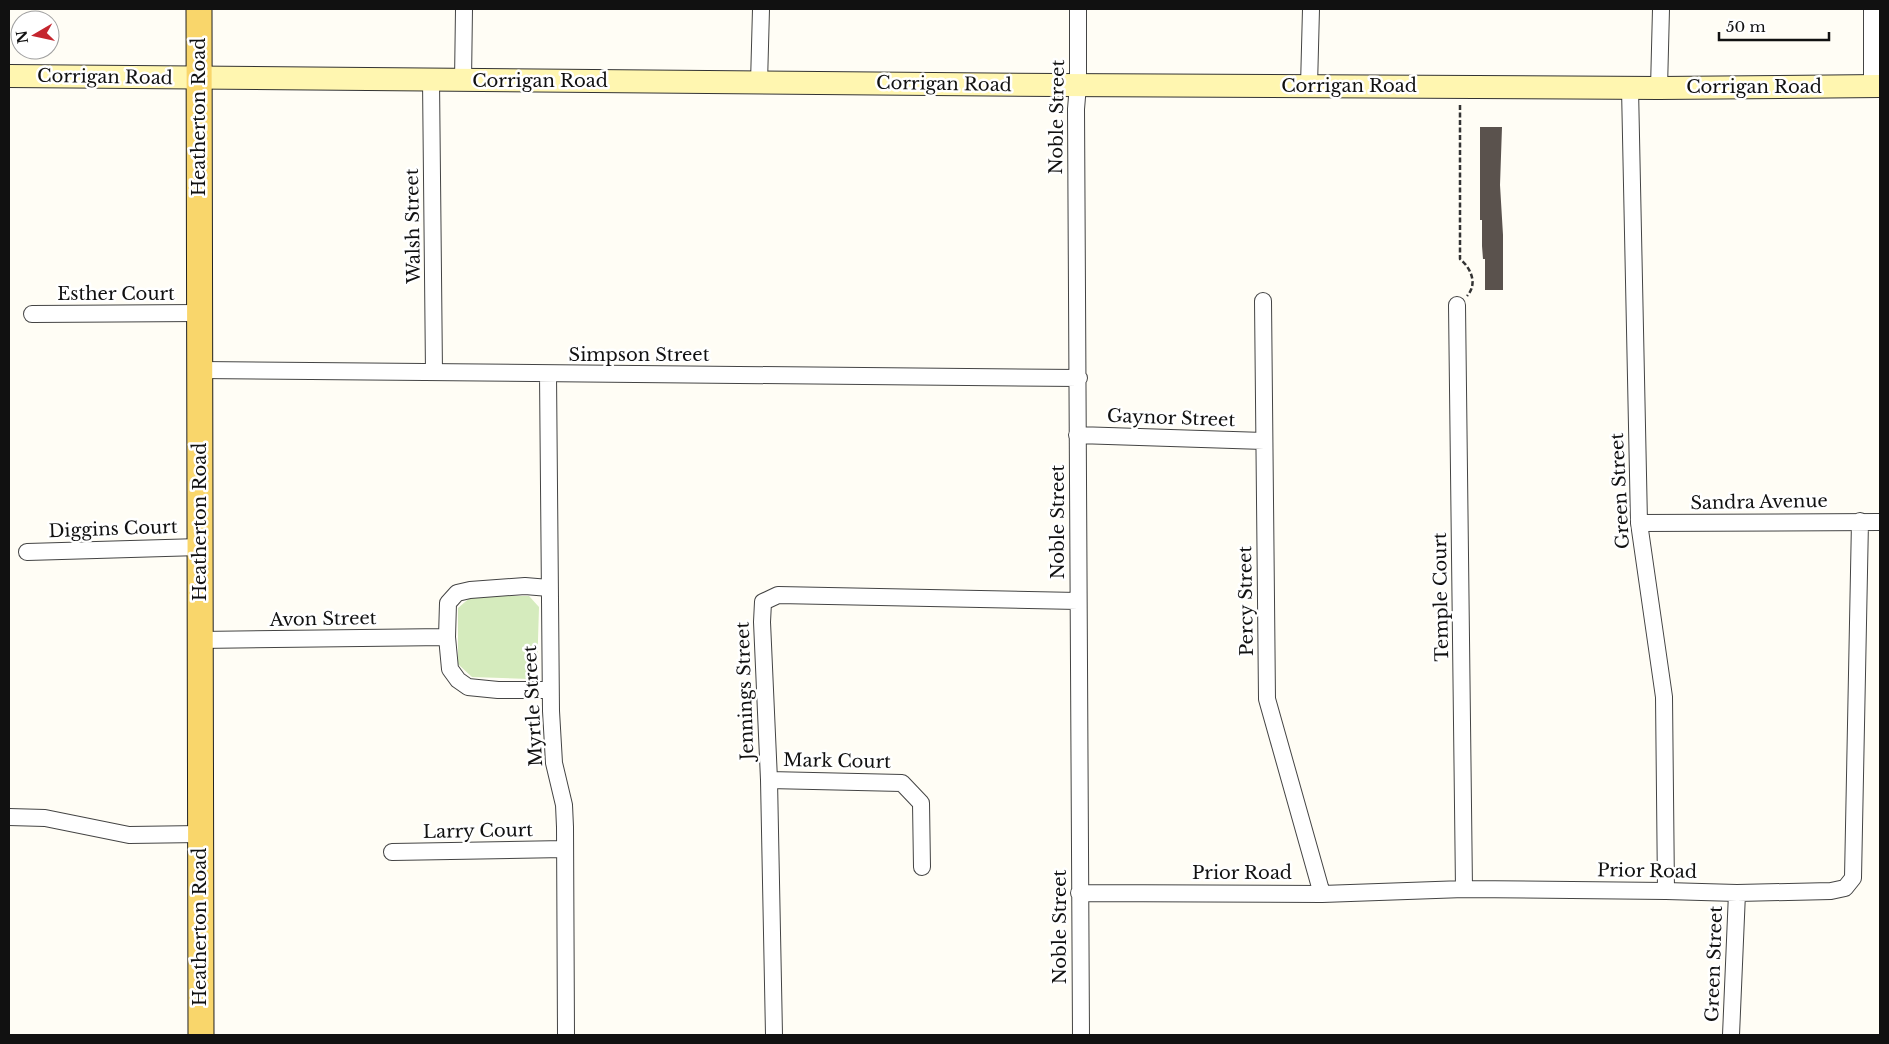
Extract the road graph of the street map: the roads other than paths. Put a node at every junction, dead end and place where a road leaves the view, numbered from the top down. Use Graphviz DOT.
graph roads {
  1 [pos="199,9"];
  2 [pos="464,9"];
  3 [pos="761,9"];
  4 [pos="1078,9"];
  5 [pos="1311,9"];
  6 [pos="1661,9"];
  7 [pos="1872,9"];
  8 [pos="9,76"];
  9 [pos="199,78"];
  10 [pos="431,80"];
  11 [pos="463,81"];
  12 [pos="759,83"];
  13 [pos="1078,85"];
  14 [pos="1309,86"];
  15 [pos="1876,86"];
  16 [pos="1630,88"];
  17 [pos="1659,88"];
  18 [pos="1263,301"];
  19 [pos="1458,305"];
  20 [pos="200,313"];
  21 [pos="32,314"];
  22 [pos="200,370"];
  23 [pos="434,372"];
  24 [pos="548,374"];
  25 [pos="1079,378"];
  26 [pos="1078,435"];
  27 [pos="1264,441"];
  28 [pos="1860,522"];
  29 [pos="1880,522"];
  30 [pos="1639,523"];
  31 [pos="200,547"];
  32 [pos="27,552"];
  33 [pos="549,588"];
  34 [pos="1078,601"];
  35 [pos="448,637"];
  36 [pos="199,640"];
  37 [pos="550,690"];
  38 [pos="769,780"];
  39 [pos="9,817"];
  40 [pos="200,834"];
  41 [pos="565,849"];
  42 [pos="392,852"];
  43 [pos="922,867"];
  44 [pos="1464,889"];
  45 [pos="1666,891"];
  46 [pos="1079,893"];
  47 [pos="1736,893"];
  48 [pos="1322,894"];
  49 [pos="200,1035"];
  50 [pos="566,1035"];
  51 [pos="774,1035"];
  52 [pos="1081,1035"];
  53 [pos="1731,1035"];
  1 -- 9 [label="main road, Heatherton Road"];
  2 -- 11 [label="street"];
  3 -- 12 [label="street"];
  4 -- 13 [label="street, Noble Street"];
  5 -- 14 [label="street"];
  6 -- 17 [label="street"];
  7 -- 15 [label="street"];
  8 -- 9 [label="main road, Corrigan Road"];
  9 -- 10 [label="main road, Corrigan Road"];
  9 -- 20 [label="main road, Heatherton Road"];
  10 -- 11 [label="main road, Corrigan Road"];
  10 -- 23 [label="street, Walsh Street"];
  11 -- 12 [label="main road, Corrigan Road"];
  12 -- 13 [label="main road, Corrigan Road"];
  13 -- 14 [label="main road, Corrigan Road"];
  13 -- 25 [label="street, Noble Street"];
  14 -- 16 [label="main road, Corrigan Road"];
  15 -- 17 [label="main road, Corrigan Road"];
  16 -- 17 [label="main road, Corrigan Road"];
  16 -- 30 [label="street, Green Street"];
  18 -- 27 [label="street, Percy Street"];
  19 -- 44 [label="street, Temple Court"];
  20 -- 21 [label="street, Esther Court"];
  20 -- 22 [label="main road, Heatherton Road"];
  22 -- 23 [label="street, Simpson Street"];
  22 -- 31 [label="main road, Heatherton Road"];
  23 -- 24 [label="street, Simpson Street"];
  24 -- 25 [label="street, Simpson Street"];
  24 -- 33 [label="street, Myrtle Street"];
  25 -- 26 [label="street, Noble Street"];
  26 -- 27 [label="street, Gaynor Street"];
  26 -- 34 [label="street, Noble Street"];
  27 -- 48 [label="street, Percy Street"];
  28 -- 29 [label="street, Sandra Avenue"];
  28 -- 30 [label="street, Sandra Avenue"];
  28 -- 47 [label="street, Prior Road"];
  30 -- 45 [label="street, Green Street"];
  31 -- 32 [label="street, Diggins Court"];
  31 -- 36 [label="main road, Heatherton Road"];
  33 -- 35 [label="street"];
  33 -- 37 [label="street, Myrtle Street"];
  34 -- 38 [label="street, Jennings Street"];
  34 -- 46 [label="street, Noble Street"];
  35 -- 36 [label="street, Avon Street"];
  35 -- 37 [label="street"];
  36 -- 40 [label="main road, Heatherton Road"];
  37 -- 41 [label="street, Myrtle Street"];
  38 -- 43 [label="street, Mark Court"];
  38 -- 51 [label="street, Jennings Street"];
  39 -- 40 [label="street"];
  40 -- 49 [label="main road, Heatherton Road"];
  41 -- 42 [label="street, Larry Court"];
  41 -- 50 [label="street, Myrtle Street"];
  44 -- 45 [label="street, Prior Road"];
  44 -- 48 [label="street, Prior Road"];
  45 -- 47 [label="street, Prior Road"];
  46 -- 48 [label="street, Prior Road"];
  46 -- 52 [label="street, Noble Street"];
  47 -- 53 [label="street, Green Street"];
}
